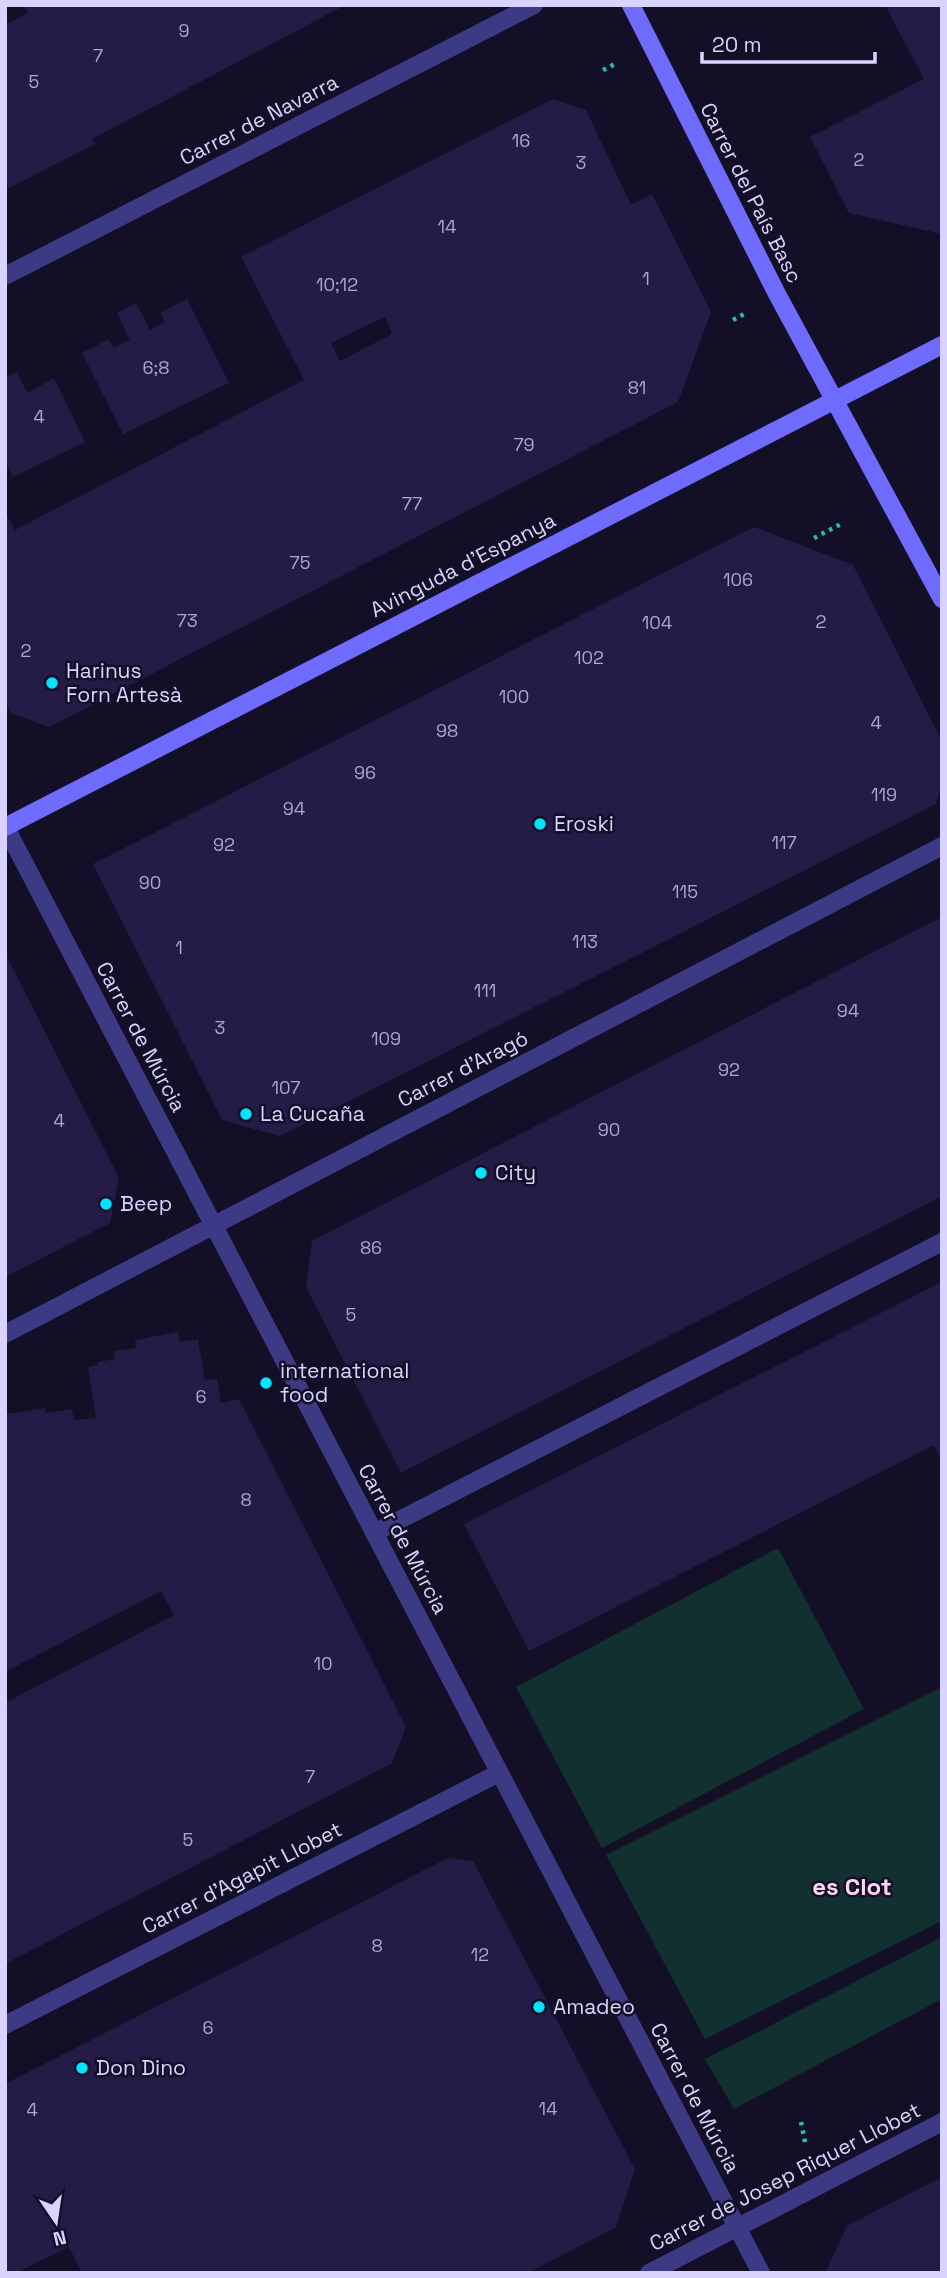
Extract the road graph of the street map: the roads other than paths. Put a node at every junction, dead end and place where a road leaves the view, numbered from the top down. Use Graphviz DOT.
graph roads {
  1 [pos="534,5"];
  2 [pos="631,5"];
  3 [pos="5,276"];
  4 [pos="942,345"];
  5 [pos="834,399"];
  6 [pos="942,599"];
  7 [pos="5,827"];
  8 [pos="942,846"];
  9 [pos="213,1224"];
  10 [pos="942,1242"];
  11 [pos="5,1334"];
  12 [pos="374,1533"];
  13 [pos="499,1773"];
  14 [pos="5,2025"];
  15 [pos="942,2122"];
  16 [pos="737,2227"];
  17 [pos="649,2273"];
  18 [pos="761,2273"];
  1 -- 3 [label="street, Carrer de Navarra"];
  2 -- 5 [label="street, Carrer del País Basc"];
  4 -- 5 [label="street, Avinguda d'Espanya"];
  5 -- 6 [label="street, Carrer del País Basc"];
  5 -- 7 [label="street, Avinguda d'Espanya"];
  7 -- 9 [label="street, Carrer de Múrcia"];
  8 -- 9 [label="street, Carrer d'Aragó"];
  9 -- 11 [label="street, Carrer d'Aragó"];
  9 -- 12 [label="street, Carrer de Múrcia"];
  10 -- 12 [label="street"];
  12 -- 13 [label="street, Carrer de Múrcia"];
  13 -- 14 [label="street, Carrer d'Agapit Llobet"];
  13 -- 16 [label="street, Carrer de Múrcia"];
  15 -- 16 [label="street, Carrer de Josep Riquer Llobet"];
  16 -- 17 [label="street, Carrer de Josep Riquer Llobet"];
  16 -- 18 [label="street, Carrer de Múrcia"];
}
